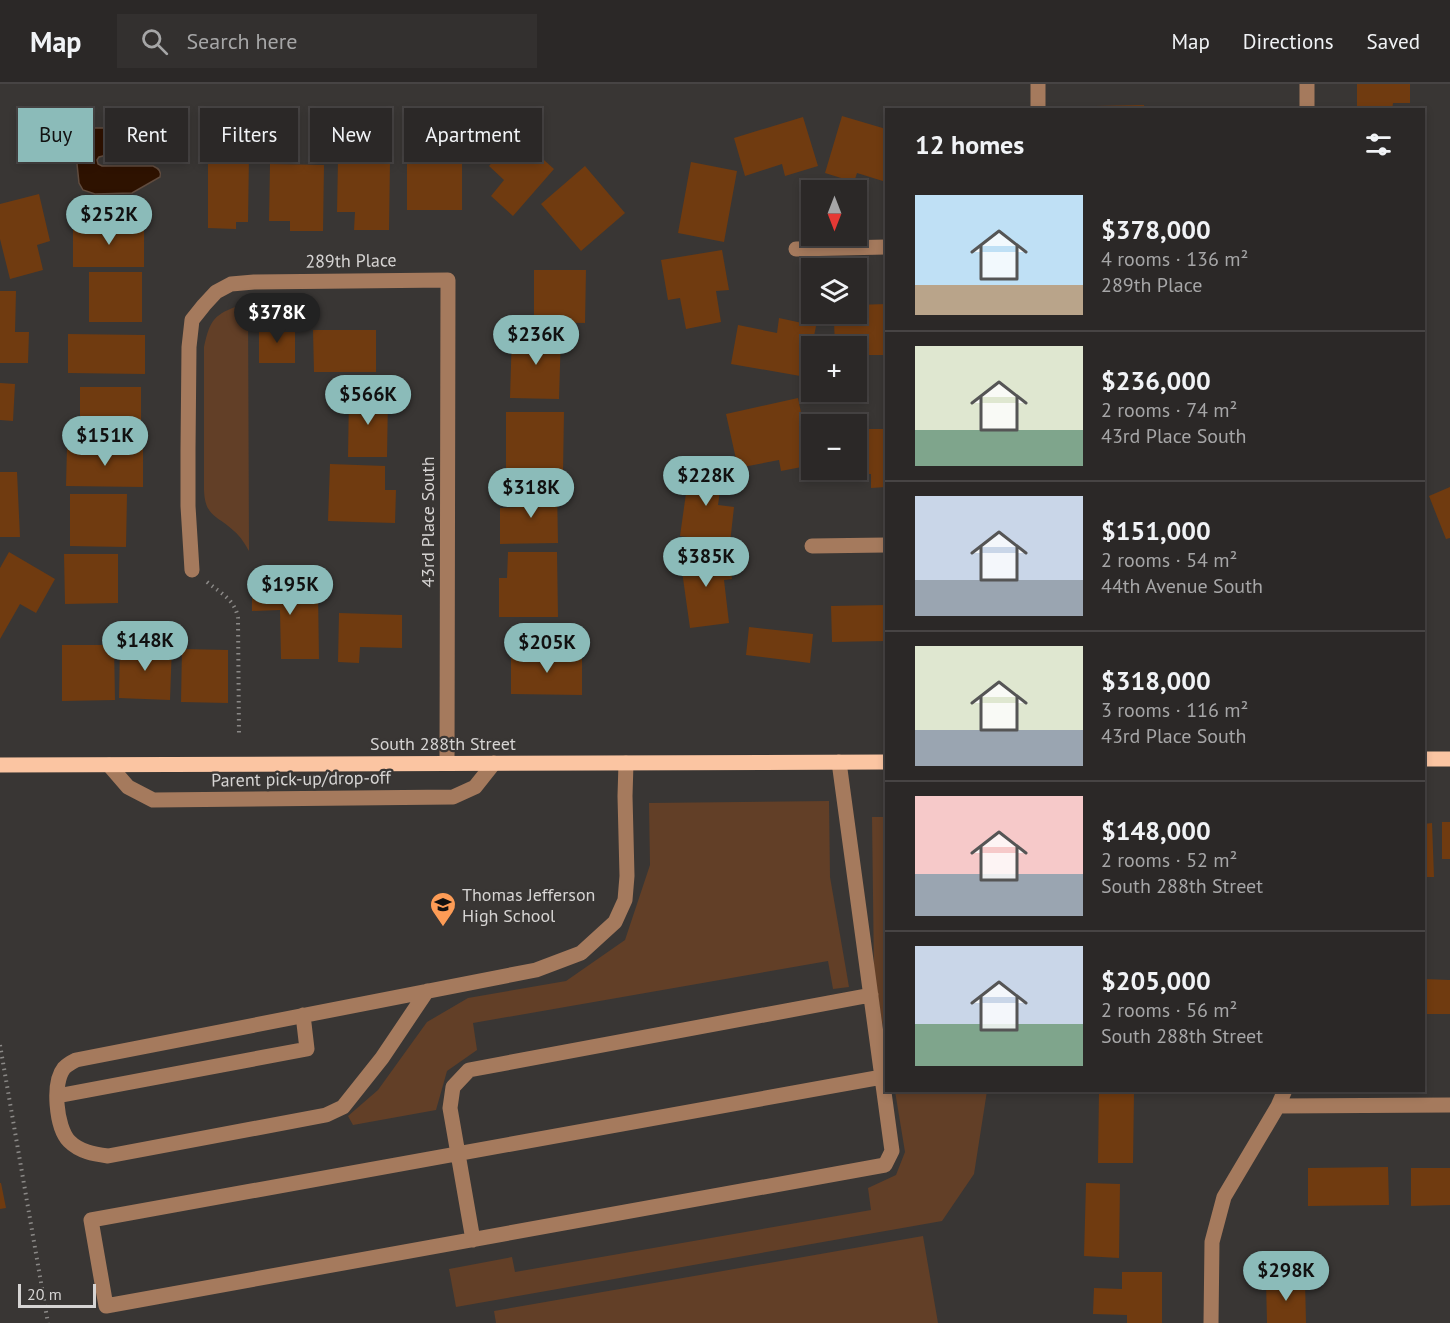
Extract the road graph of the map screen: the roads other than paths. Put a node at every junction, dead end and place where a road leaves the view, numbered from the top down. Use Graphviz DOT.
graph roads {
  1 [pos="1038,84"];
  2 [pos="1307,84"];
  3 [pos="1038,108"];
  4 [pos="1307,108"];
  5 [pos="885,247"];
  6 [pos="796,249"];
  7 [pos="448,280"];
  8 [pos="885,545"];
  9 [pos="812,546"];
  10 [pos="192,570"];
  11 [pos="1425,759"];
  12 [pos="1450,759"];
  13 [pos="839,762"];
  14 [pos="885,762"];
  15 [pos="447,763"];
  16 [pos="494,763"];
  17 [pos="626,763"];
  18 [pos="0,765"];
  19 [pos="109,765"];
  20 [pos="426,991"];
  21 [pos="871,995"];
  22 [pos="303,1015"];
  23 [pos="882,1077"];
  24 [pos="1284,1092"];
  25 [pos="57,1096"];
  26 [pos="1450,1105"];
  27 [pos="1278,1106"];
  28 [pos="459,1154"];
  29 [pos="473,1240"];
  30 [pos="1211,1323"];
  1 -- 3 [label="street"];
  2 -- 4 [label="street"];
  5 -- 6 [label="street"];
  7 -- 10 [label="street, 289th Place"];
  7 -- 15 [label="street, 43rd Place South"];
  8 -- 9 [label="street"];
  11 -- 12 [label="main road"];
  13 -- 14 [label="main road, South 288th Street"];
  13 -- 17 [label="main road, South 288th Street"];
  13 -- 21 [label="street"];
  15 -- 16 [label="main road, South 288th Street"];
  15 -- 19 [label="main road, South 288th Street"];
  16 -- 17 [label="main road, South 288th Street"];
  16 -- 19 [label="street, Parent pick-up/drop-off"];
  17 -- 20 [label="street"];
  18 -- 19 [label="main road, South 288th Street"];
  20 -- 22 [label="street"];
  20 -- 25 [label="street"];
  21 -- 23 [label="street"];
  21 -- 28 [label="street"];
  22 -- 25 [label="street"];
  22 -- 25 [label="street"];
  23 -- 28 [label="street"];
  23 -- 29 [label="street"];
  24 -- 27 [label="street"];
  26 -- 27 [label="street"];
  27 -- 30 [label="street"];
  28 -- 29 [label="street"];
  28 -- 29 [label="street"];
}
